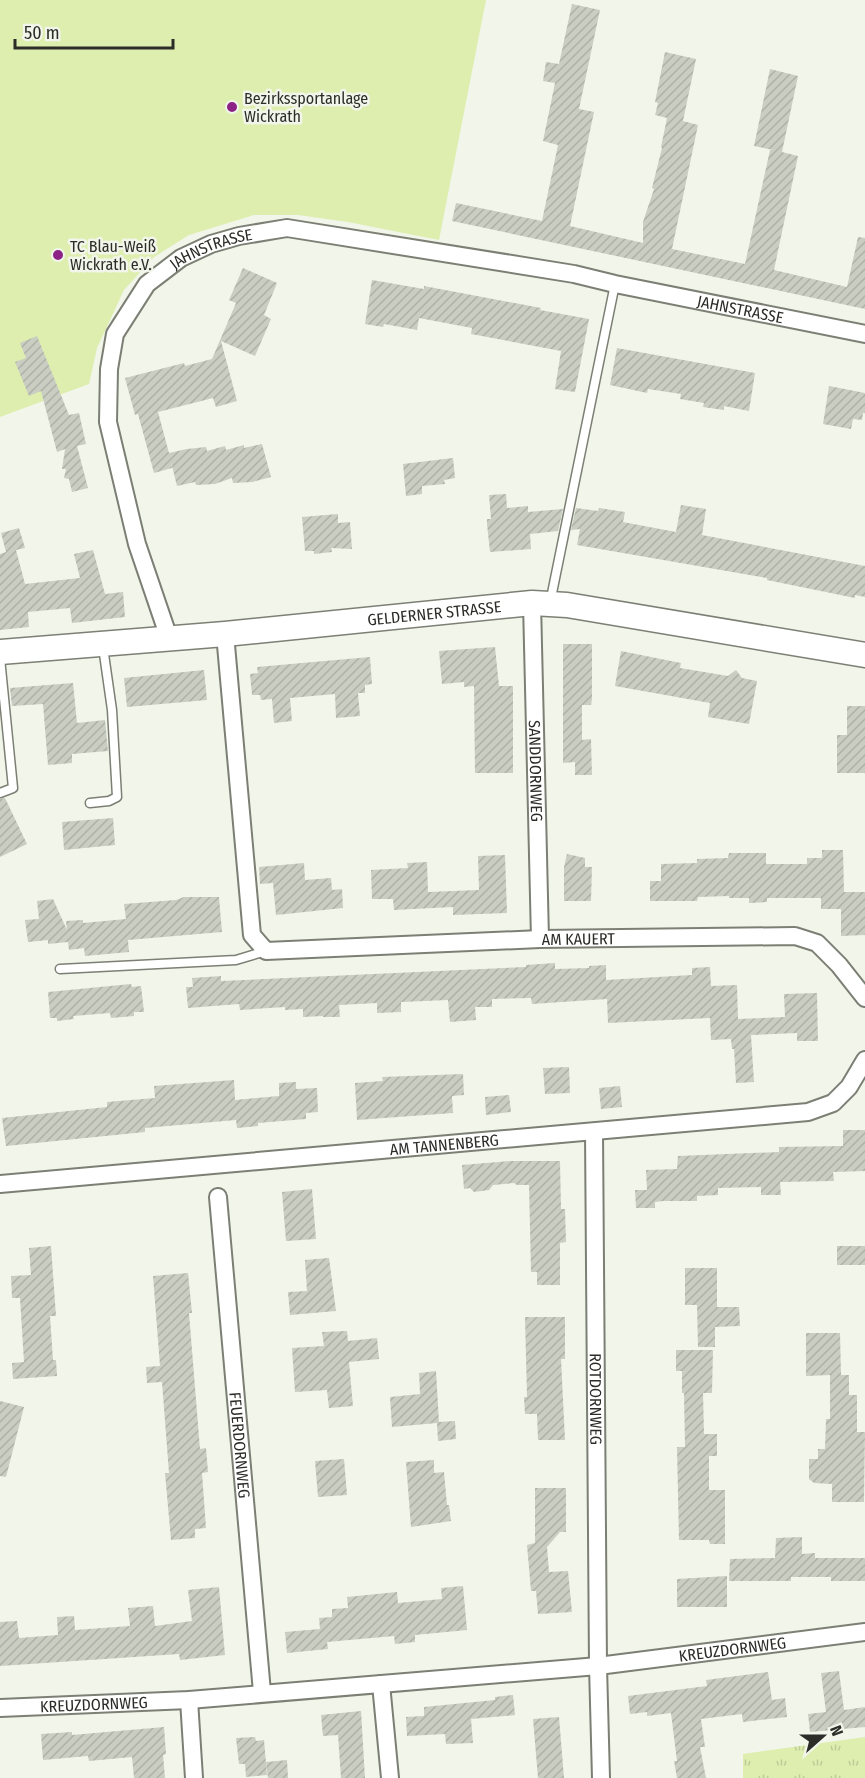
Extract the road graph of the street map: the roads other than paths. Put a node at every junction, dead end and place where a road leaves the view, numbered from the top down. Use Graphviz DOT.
graph roads {
  1 [pos="615,284"];
  2 [pos="865,334"];
  3 [pos="541,603"];
  4 [pos="225,634"];
  5 [pos="169,638"];
  6 [pos="102,643"];
  7 [pos="0,652"];
  8 [pos="865,655"];
  9 [pos="0,658"];
  10 [pos="0,793"];
  11 [pos="90,803"];
  12 [pos="540,939"];
  13 [pos="266,951"];
  14 [pos="60,969"];
  15 [pos="865,998"];
  16 [pos="865,1060"];
  17 [pos="594,1132"];
  18 [pos="0,1184"];
  19 [pos="218,1197"];
  20 [pos="865,1632"];
  21 [pos="598,1666"];
  22 [pos="381,1684"];
  23 [pos="262,1692"];
  24 [pos="189,1700"];
  25 [pos="0,1708"];
  26 [pos="194,1778"];
  27 [pos="390,1778"];
  28 [pos="601,1778"];
  1 -- 2 [label="street, JAHNSTRASSE"];
  1 -- 3 [label="lane"];
  1 -- 5 [label="street, JAHNSTRASSE"];
  3 -- 4 [label="main road, GELDERNER STRASSE"];
  3 -- 8 [label="main road, GELDERNER STRASSE"];
  3 -- 12 [label="street, SANDDORNWEG"];
  4 -- 5 [label="main road, GELDERNER STRASSE"];
  4 -- 13 [label="street"];
  5 -- 6 [label="main road, GELDERNER STRASSE"];
  6 -- 7 [label="main road, GELDERNER STRASSE"];
  6 -- 11 [label="lane"];
  9 -- 10 [label="lane"];
  12 -- 13 [label="street, AM KAUERT"];
  12 -- 15 [label="street, AM KAUERT"];
  13 -- 14 [label="lane, AM KAUERT"];
  16 -- 17 [label="street, AM TANNENBERG"];
  17 -- 18 [label="street, AM TANNENBERG"];
  17 -- 21 [label="street, ROTDORNWEG"];
  19 -- 23 [label="street, FEUERDORNWEG"];
  20 -- 21 [label="street, KREUZDORNWEG"];
  21 -- 22 [label="street, KREUZDORNWEG"];
  21 -- 28 [label="street"];
  22 -- 23 [label="street, KREUZDORNWEG"];
  22 -- 27 [label="street"];
  23 -- 24 [label="street, KREUZDORNWEG"];
  24 -- 25 [label="street, KREUZDORNWEG"];
  24 -- 26 [label="street"];
}
